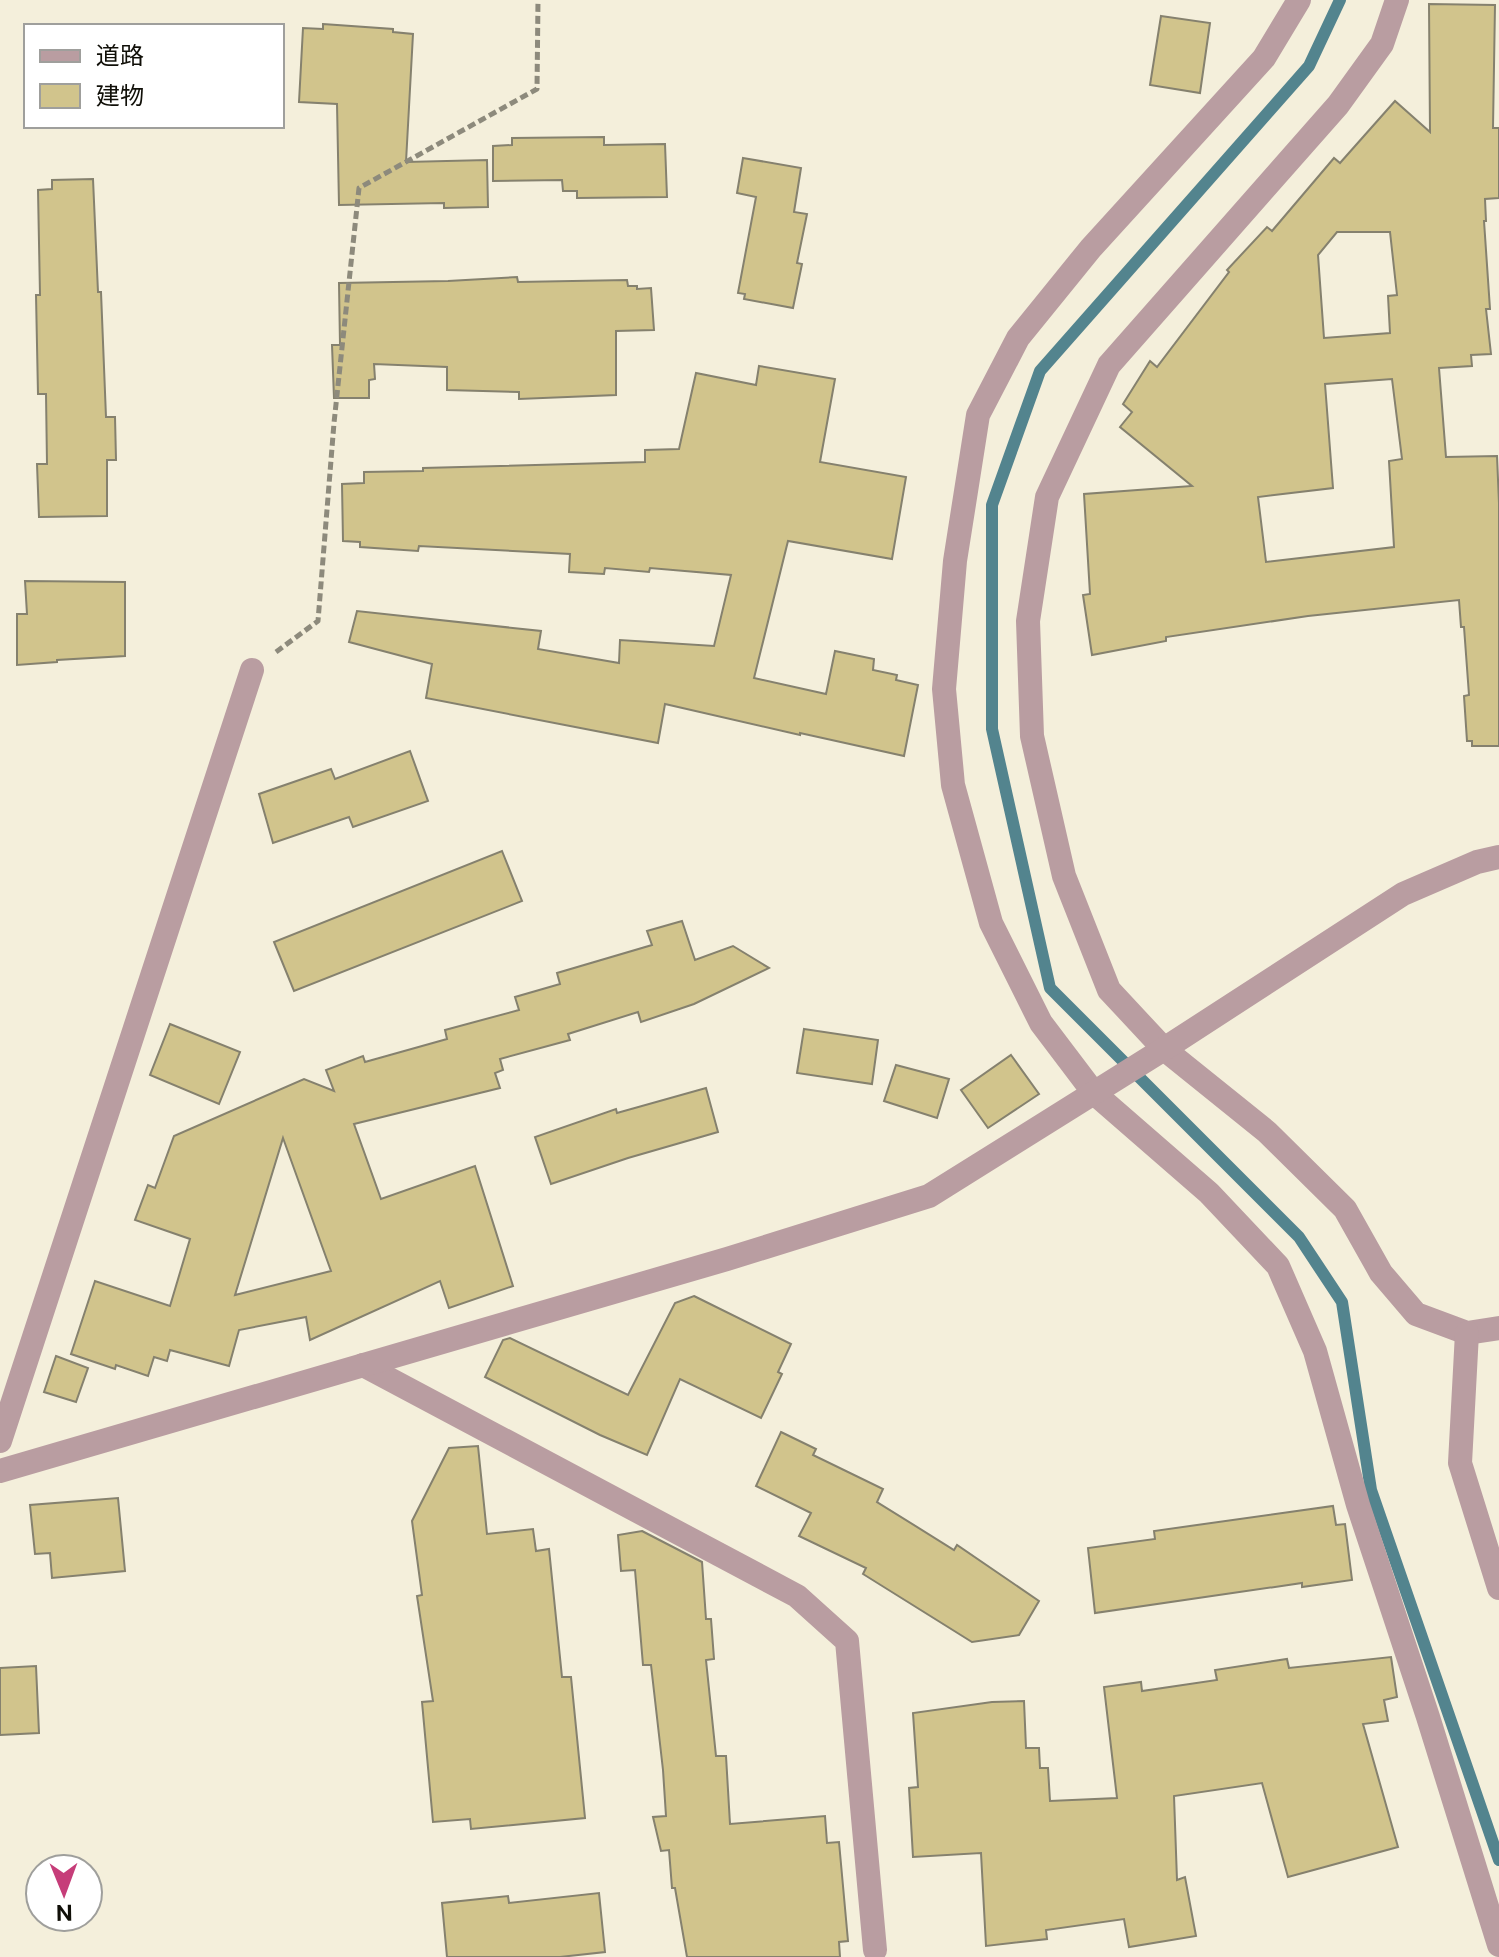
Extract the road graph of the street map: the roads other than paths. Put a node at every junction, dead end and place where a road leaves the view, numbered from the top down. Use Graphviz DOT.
graph roads {
  1 [pos="1299,0"];
  2 [pos="1397,0"];
  3 [pos="252,670"];
  4 [pos="1499,857"];
  5 [pos="1164,1049"];
  6 [pos="1094,1093"];
  7 [pos="1499,1328"];
  8 [pos="1467,1333"];
  9 [pos="363,1365"];
  10 [pos="0,1441"];
  11 [pos="0,1471"];
  12 [pos="1499,1588"];
  13 [pos="1499,1945"];
  14 [pos="875,1950"];
  1 -- 6 [label="street"];
  2 -- 5 [label="street"];
  3 -- 10 [label="street"];
  4 -- 5 [label="street"];
  5 -- 6 [label="street"];
  5 -- 8 [label="street"];
  6 -- 9 [label="street"];
  6 -- 13 [label="street"];
  7 -- 8 [label="street"];
  8 -- 12 [label="street"];
  9 -- 11 [label="street"];
  9 -- 14 [label="street"];
}
